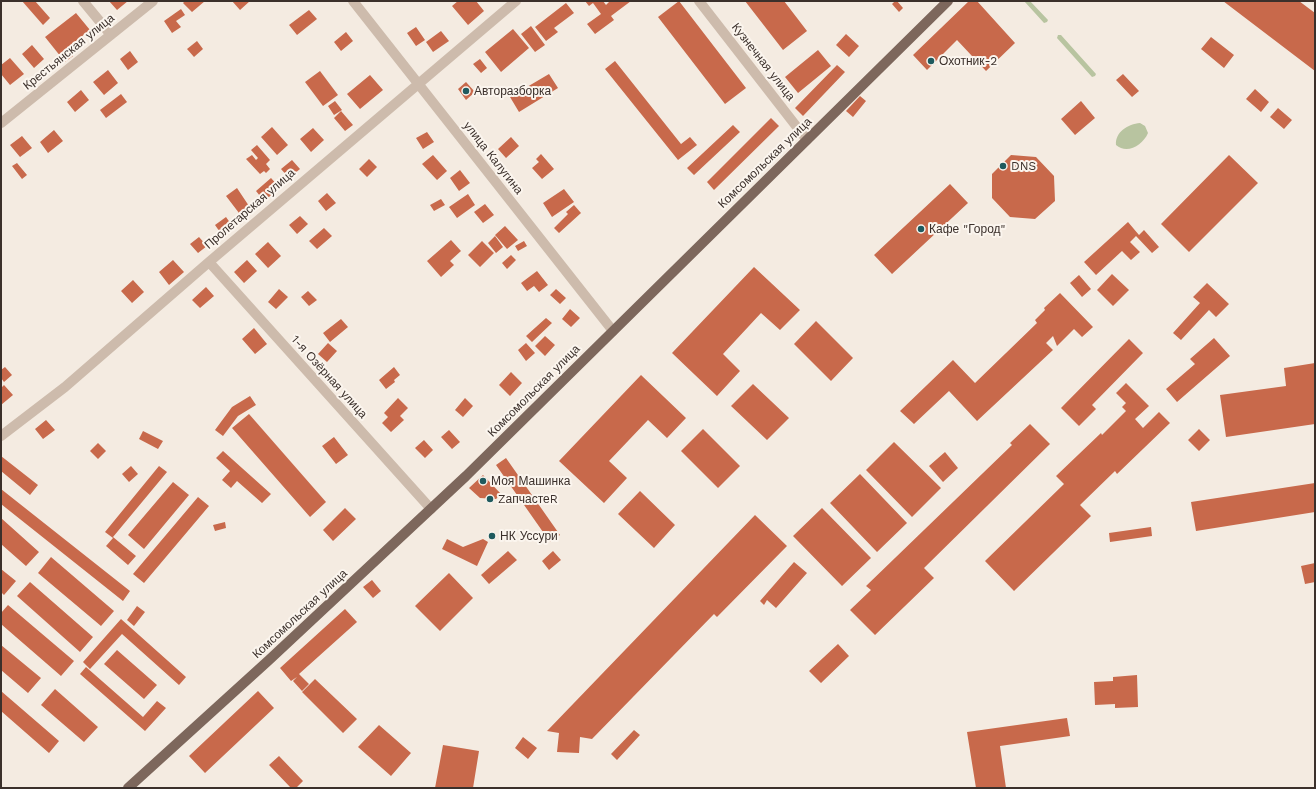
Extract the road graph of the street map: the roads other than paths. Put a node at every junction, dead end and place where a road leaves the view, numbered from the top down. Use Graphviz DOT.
graph roads {
  1 [pos="84,1"];
  2 [pos="153,1"];
  3 [pos="353,1"];
  4 [pos="516,1"];
  5 [pos="699,1"];
  6 [pos="948,1"];
  7 [pos="111,35"];
  8 [pos="417,84"];
  9 [pos="1,124"];
  10 [pos="806,140"];
  11 [pos="209,262"];
  12 [pos="613,331"];
  13 [pos="1,436"];
  14 [pos="431,509"];
  15 [pos="128,788"];
  1 -- 7 [label="street"];
  2 -- 7 [label="street, Крестьянская улица"];
  3 -- 8 [label="street, улица Калугина"];
  4 -- 8 [label="street, Пролетарская улица"];
  5 -- 10 [label="street, Кузнечная улица"];
  6 -- 10 [label="main road, Комсомольская улица"];
  7 -- 9 [label="street, Крестьянская улица"];
  8 -- 11 [label="street, Пролетарская улица"];
  8 -- 12 [label="street, улица Калугина"];
  10 -- 12 [label="main road, Комсомольская улица"];
  11 -- 13 [label="street, Пролетарская улица"];
  11 -- 14 [label="street, 1-я Озёрная улица"];
  12 -- 14 [label="main road, Комсомольская улица"];
  14 -- 15 [label="main road, Комсомольская улица"];
}
